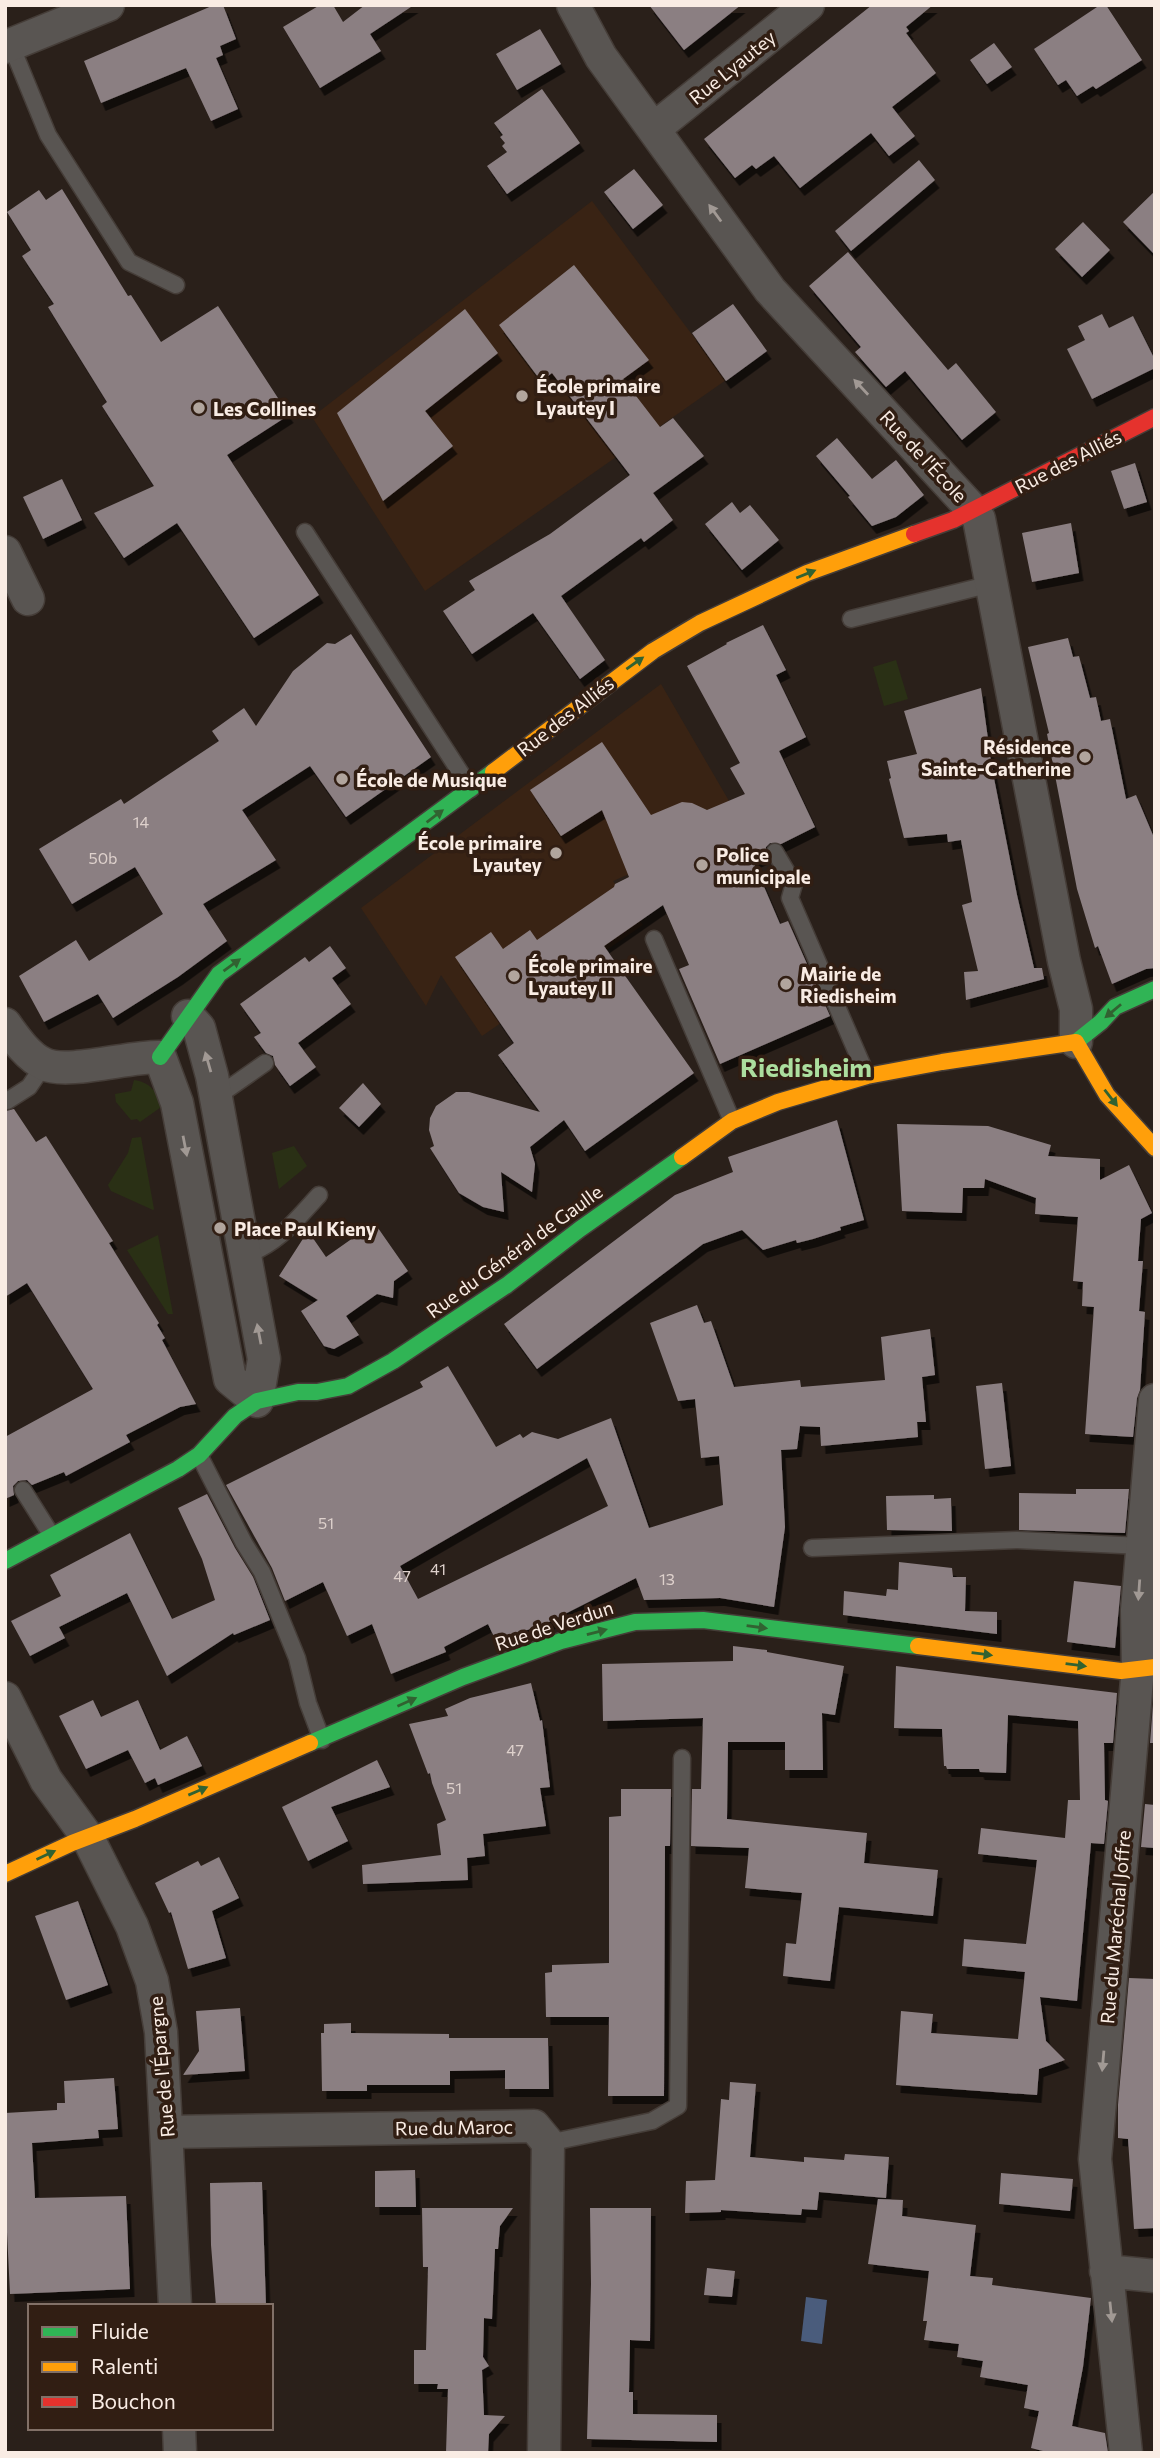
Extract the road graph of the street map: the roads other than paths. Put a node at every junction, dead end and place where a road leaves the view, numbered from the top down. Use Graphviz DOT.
graph roads {
  1 [pos="108,5"];
  2 [pos="573,5"];
  3 [pos="808,5"];
  4 [pos="8,46"];
  5 [pos="655,128"];
  6 [pos="176,285"];
  7 [pos="1155,417"];
  8 [pos="973,510"];
  9 [pos="304,531"];
  10 [pos="5,552"];
  11 [pos="991,584"];
  12 [pos="28,599"];
  13 [pos="850,619"];
  14 [pos="471,789"];
  15 [pos="775,852"];
  16 [pos="654,939"];
  17 [pos="1155,989"];
  18 [pos="188,1016"];
  19 [pos="5,1024"];
  20 [pos="1076,1042"];
  21 [pos="160,1057"];
  22 [pos="265,1063"];
  23 [pos="44,1065"];
  24 [pos="867,1076"];
  25 [pos="215,1098"];
  26 [pos="8,1101"];
  27 [pos="732,1121"];
  28 [pos="1155,1148"];
  29 [pos="319,1195"];
  30 [pos="244,1256"];
  31 [pos="1155,1400"];
  32 [pos="257,1401"];
  33 [pos="199,1455"];
  34 [pos="23,1490"];
  35 [pos="52,1536"];
  36 [pos="1142,1546"];
  37 [pos="812,1548"];
  38 [pos="5,1561"];
  39 [pos="1147,1667"];
  40 [pos="5,1698"];
  41 [pos="322,1740"];
  42 [pos="682,1758"];
  43 [pos="88,1838"];
  44 [pos="5,1874"];
  45 [pos="168,2132"];
  46 [pos="548,2143"];
  47 [pos="1107,2272"];
  48 [pos="1155,2276"];
  49 [pos="175,2304"];
  50 [pos="179,2430"];
  51 [pos="180,2453"];
  52 [pos="544,2453"];
  53 [pos="1126,2453"];
  1 -- 4 [label="street"];
  2 -- 5 [label="street, Rue de l'École"];
  3 -- 5 [label="street, Rue Lyautey"];
  4 -- 6 [label="lane"];
  8 -- 5 [label="street, Rue de l'École, one-way"];
  7 -- 8 [label="street, Rue des Alliés"];
  8 -- 11 [label="street, Rue de l'École"];
  14 -- 8 [label="street, Rue des Alliés, one-way"];
  9 -- 14 [label="lane"];
  10 -- 12 [label="street"];
  11 -- 13 [label="lane"];
  11 -- 20 [label="street, Rue de l'École"];
  18 -- 14 [label="street, Rue des Alliés, one-way"];
  15 -- 24 [label="lane"];
  16 -- 27 [label="lane"];
  17 -- 20 [label="street, one-way"];
  18 -- 21 [label="street, Rue des Alliés"];
  25 -- 18 [label="street, one-way"];
  19 -- 23 [label="street"];
  20 -- 24 [label="street, Rue du Général de Gaulle"];
  20 -- 28 [label="street, one-way"];
  21 -- 23 [label="street"];
  21 -- 32 [label="street, one-way"];
  22 -- 25 [label="lane"];
  23 -- 26 [label="lane"];
  24 -- 27 [label="street, Rue du Général de Gaulle"];
  25 -- 30 [label="street"];
  27 -- 32 [label="street, Rue du Général de Gaulle"];
  29 -- 30 [label="lane"];
  32 -- 30 [label="street, one-way"];
  31 -- 36 [label="street, Rue du Maréchal Joffre"];
  32 -- 33 [label="street, Rue du Général de Gaulle"];
  33 -- 35 [label="street, Rue du Général de Gaulle"];
  33 -- 41 [label="lane"];
  34 -- 35 [label="lane"];
  35 -- 38 [label="street, Rue du Général de Gaulle"];
  36 -- 37 [label="lane"];
  36 -- 39 [label="street, Rue du Maréchal Joffre, one-way"];
  41 -- 39 [label="street, Rue de Verdun, one-way"];
  39 -- 47 [label="street, Rue du Maréchal Joffre, one-way"];
  40 -- 43 [label="street, Rue de l'Épargne"];
  43 -- 41 [label="street, Rue de Verdun, one-way"];
  42 -- 46 [label="lane"];
  44 -- 43 [label="street, Rue de Verdun, one-way"];
  43 -- 45 [label="street, Rue de l'Épargne"];
  45 -- 46 [label="street, Rue du Maroc"];
  45 -- 49 [label="street, Rue de l'Épargne"];
  46 -- 52 [label="street"];
  47 -- 48 [label="street"];
  47 -- 53 [label="street, Rue du Maréchal Joffre, one-way"];
  50 -- 51 [label="street"];
}
